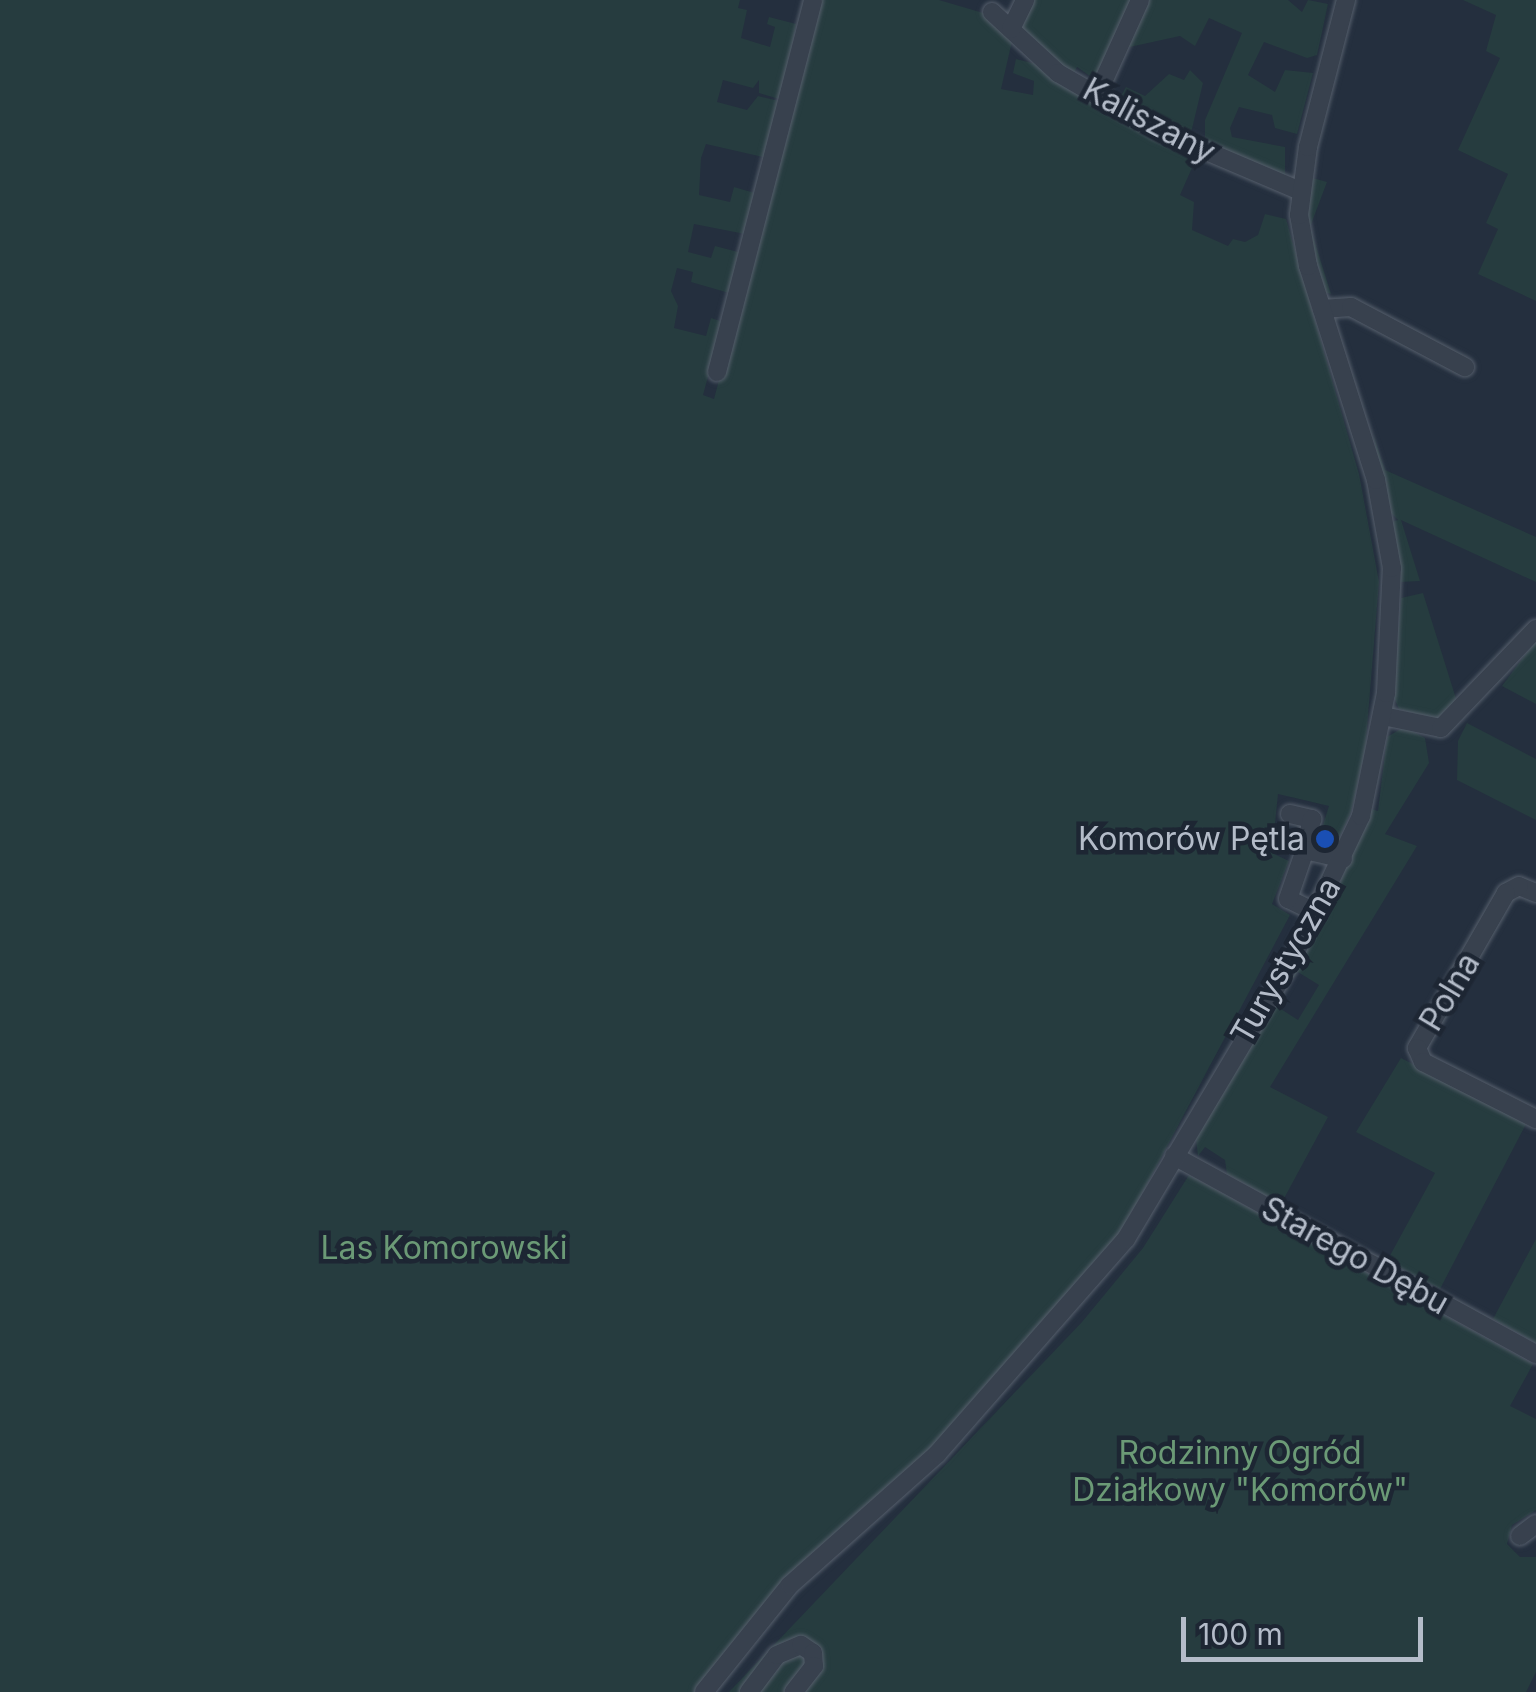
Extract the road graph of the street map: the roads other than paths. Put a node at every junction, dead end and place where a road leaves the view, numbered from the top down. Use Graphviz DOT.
graph roads {
  1 [pos="813,0"];
  2 [pos="1025,0"];
  3 [pos="1140,0"];
  4 [pos="1346,0"];
  5 [pos="992,12"];
  6 [pos="1011,30"];
  7 [pos="1097,95"];
  8 [pos="1300,190"];
  9 [pos="1322,309"];
  10 [pos="1465,367"];
  11 [pos="717,372"];
  12 [pos="1536,629"];
  13 [pos="1383,716"];
  14 [pos="1290,814"];
  15 [pos="1305,850"];
  16 [pos="1343,859"];
  17 [pos="1536,894"];
  18 [pos="1317,913"];
  19 [pos="1536,1119"];
  20 [pos="1174,1156"];
  21 [pos="1536,1354"];
  22 [pos="1536,1524"];
  23 [pos="1520,1536"];
  24 [pos="704,1692"];
  25 [pos="749,1692"];
  26 [pos="794,1692"];
  1 -- 11 [label="street"];
  2 -- 6 [label="street"];
  3 -- 7 [label="street"];
  4 -- 8 [label="street, Turystyczna"];
  5 -- 6 [label="street, Kaliszany"];
  6 -- 7 [label="street, Kaliszany"];
  7 -- 8 [label="street, Kaliszany"];
  8 -- 9 [label="street, Turystyczna"];
  9 -- 10 [label="street"];
  9 -- 13 [label="street, Turystyczna"];
  12 -- 13 [label="street"];
  13 -- 16 [label="street, Turystyczna"];
  14 -- 15 [label="street"];
  15 -- 16 [label="street"];
  15 -- 18 [label="street"];
  16 -- 18 [label="street, Turystyczna"];
  17 -- 19 [label="street, Polna"];
  18 -- 20 [label="street, Turystyczna"];
  20 -- 21 [label="street, Starego Dębu"];
  20 -- 24 [label="street, Turystyczna"];
  22 -- 23 [label="street"];
  25 -- 26 [label="street"];
}
